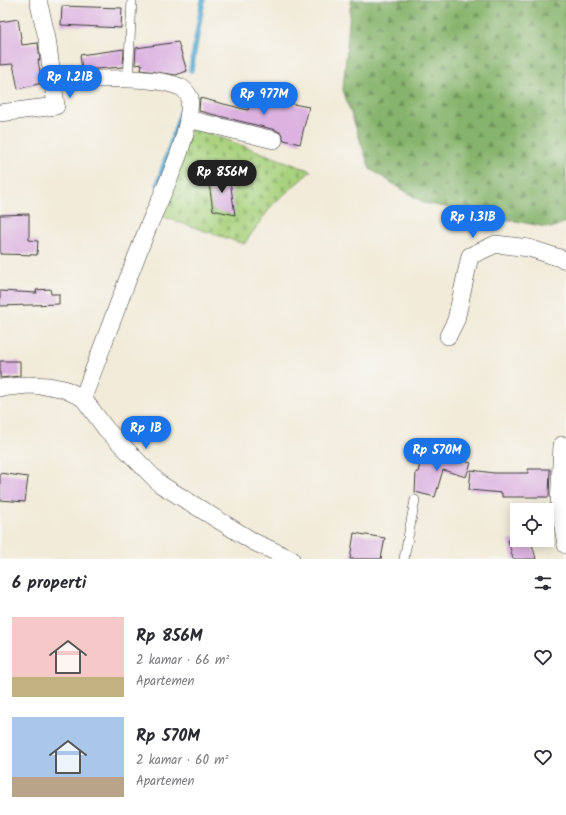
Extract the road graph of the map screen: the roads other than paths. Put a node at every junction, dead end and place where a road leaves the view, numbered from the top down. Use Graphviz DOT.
graph roads {
  1 [pos="38,0"];
  2 [pos="132,0"];
  3 [pos="128,80"];
  4 [pos="53,82"];
  5 [pos="0,113"];
  6 [pos="188,118"];
  7 [pos="274,140"];
  8 [pos="566,260"];
  9 [pos="448,336"];
  10 [pos="0,388"];
  11 [pos="83,398"];
  12 [pos="562,445"];
  13 [pos="414,500"];
  14 [pos="566,545"];
  15 [pos="291,559"];
  16 [pos="404,559"];
  1 -- 4 [label="street"];
  2 -- 3 [label="lane"];
  3 -- 4 [label="street"];
  3 -- 6 [label="street"];
  4 -- 5 [label="street"];
  6 -- 7 [label="street"];
  6 -- 11 [label="street"];
  8 -- 9 [label="street"];
  10 -- 11 [label="street"];
  11 -- 15 [label="street"];
  12 -- 14 [label="street"];
  13 -- 16 [label="lane"];
}
